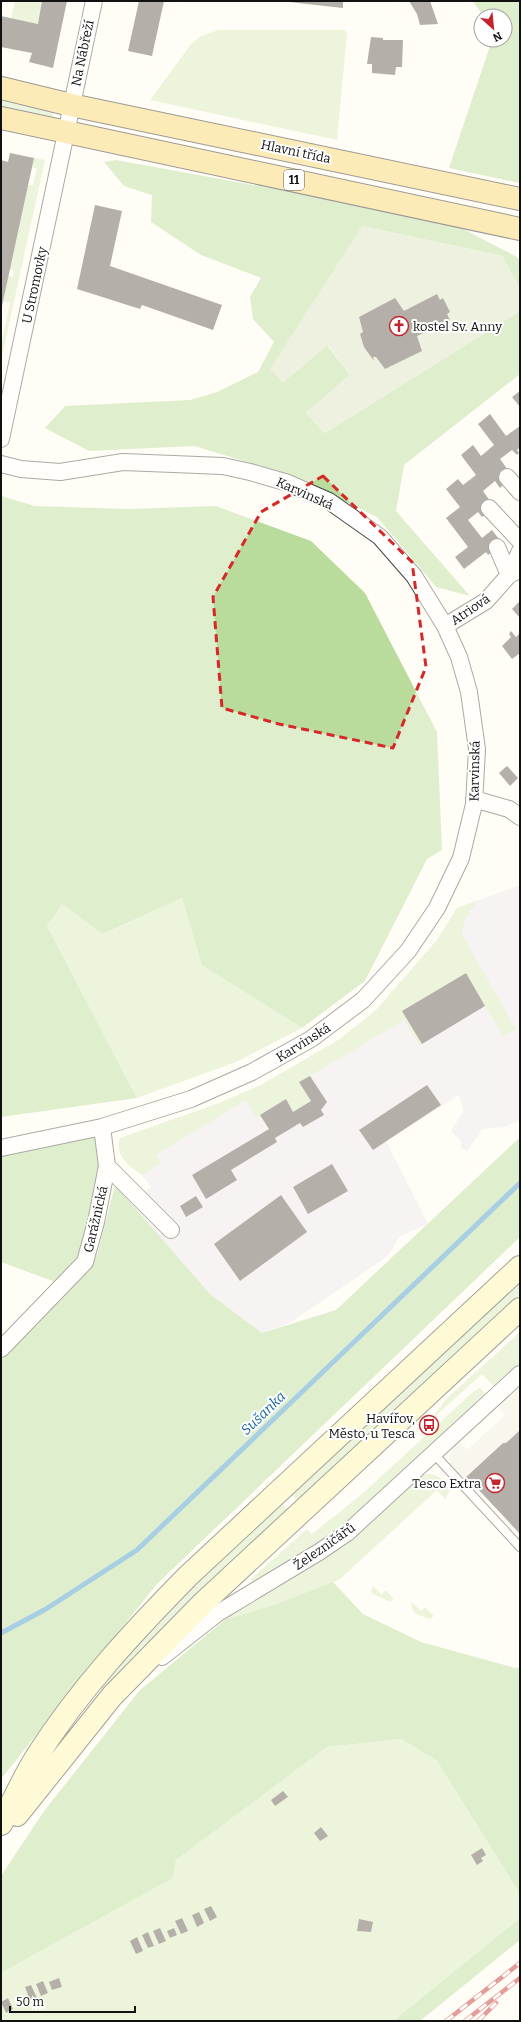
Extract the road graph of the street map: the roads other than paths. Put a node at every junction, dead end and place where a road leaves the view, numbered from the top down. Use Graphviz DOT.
graph roads {
  1 [pos="94,1"];
  2 [pos="1,88"];
  3 [pos="71,105"];
  4 [pos="1,118"];
  5 [pos="67,130"];
  6 [pos="520,199"];
  7 [pos="520,229"];
  8 [pos="5,399"];
  9 [pos="1,439"];
  10 [pos="1,464"];
  11 [pos="507,477"];
  12 [pos="520,492"];
  13 [pos="490,508"];
  14 [pos="520,541"];
  15 [pos="497,547"];
  16 [pos="520,551"];
  17 [pos="515,572"];
  18 [pos="445,626"];
  19 [pos="474,799"];
  20 [pos="520,817"];
  21 [pos="102,1127"];
  22 [pos="1,1148"];
  23 [pos="107,1166"];
  24 [pos="172,1230"];
  25 [pos="520,1267"];
  26 [pos="520,1309"];
  27 [pos="1,1349"];
  28 [pos="520,1374"];
  29 [pos="433,1454"];
  30 [pos="520,1546"];
  31 [pos="112,1696"];
  32 [pos="1,1824"];
  33 [pos="1,1837"];
  1 -- 3 [label="street, Na Nábřeží"];
  2 -- 3 [label="main road, Hlavní třída / 11"];
  3 -- 5 [label="street"];
  3 -- 6 [label="main road, Hlavní třída / 11"];
  4 -- 5 [label="main road, 11"];
  5 -- 7 [label="main road, 11"];
  5 -- 8 [label="street, U Stromovky"];
  8 -- 9 [label="street, U Stromovky"];
  10 -- 18 [label="street, Karvinská"];
  11 -- 12 [label="street"];
  13 -- 14 [label="street"];
  15 -- 17 [label="street"];
  16 -- 17 [label="street, Atriová"];
  17 -- 18 [label="street, Atriová"];
  18 -- 19 [label="street, Karvinská"];
  19 -- 20 [label="street"];
  19 -- 21 [label="street, Karvinská"];
  21 -- 22 [label="street, Karvinská"];
  21 -- 23 [label="street, Garážnická"];
  23 -- 24 [label="street"];
  23 -- 27 [label="street, Garážnická"];
  25 -- 32 [label="main road"];
  26 -- 31 [label="main road"];
  28 -- 29 [label="street, Železničářů"];
  29 -- 30 [label="lane"];
  29 -- 31 [label="street, Železničářů"];
  31 -- 33 [label="main road"];
}
